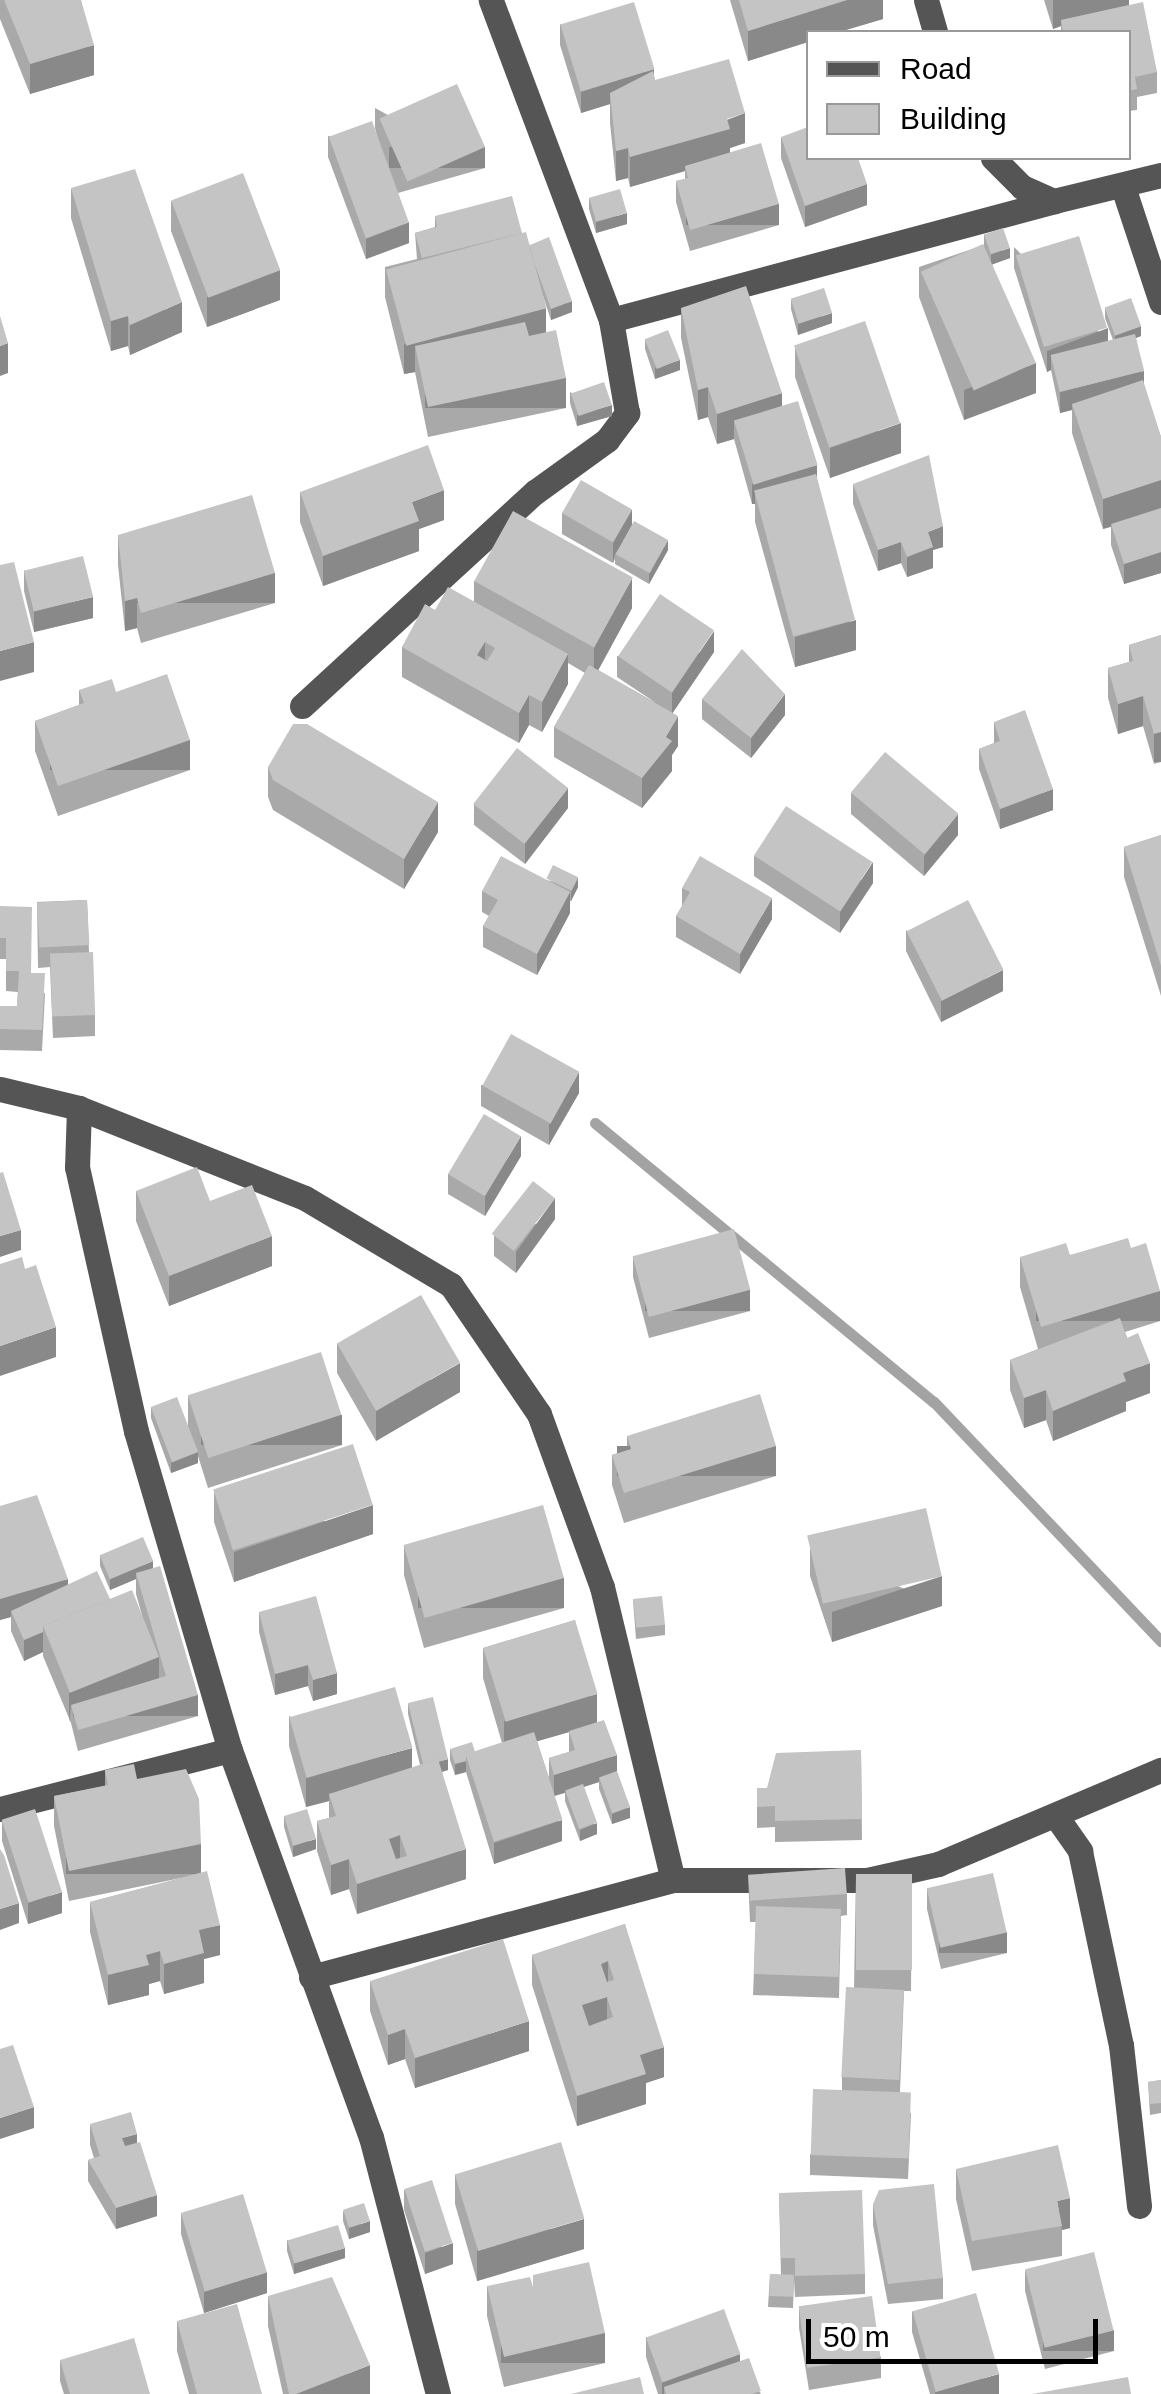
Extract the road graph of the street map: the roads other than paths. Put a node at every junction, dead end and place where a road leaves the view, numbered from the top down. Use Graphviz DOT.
graph roads {
  1 [pos="491,0"];
  2 [pos="926,0"];
  3 [pos="935,30"];
  4 [pos="994,160"];
  5 [pos="1161,176"];
  6 [pos="1124,190"];
  7 [pos="1054,201"];
  8 [pos="1161,302"];
  9 [pos="611,320"];
  10 [pos="302,706"];
  11 [pos="0,1089"];
  12 [pos="79,1108"];
  13 [pos="230,1750"];
  14 [pos="1161,1770"];
  15 [pos="0,1808"];
  16 [pos="1058,1819"];
  17 [pos="673,1880"];
  18 [pos="311,1977"];
  19 [pos="1138,2206"];
  20 [pos="438,2394"];
  1 -- 9 [label="street"];
  2 -- 3 [label="street"];
  4 -- 7 [label="street"];
  5 -- 6 [label="street"];
  6 -- 7 [label="street"];
  6 -- 8 [label="street"];
  7 -- 9 [label="street"];
  9 -- 10 [label="street"];
  11 -- 12 [label="street"];
  12 -- 13 [label="street"];
  12 -- 17 [label="street"];
  13 -- 15 [label="street"];
  13 -- 18 [label="street"];
  14 -- 16 [label="street"];
  16 -- 17 [label="street"];
  16 -- 19 [label="street"];
  17 -- 18 [label="street"];
  18 -- 20 [label="street"];
}
